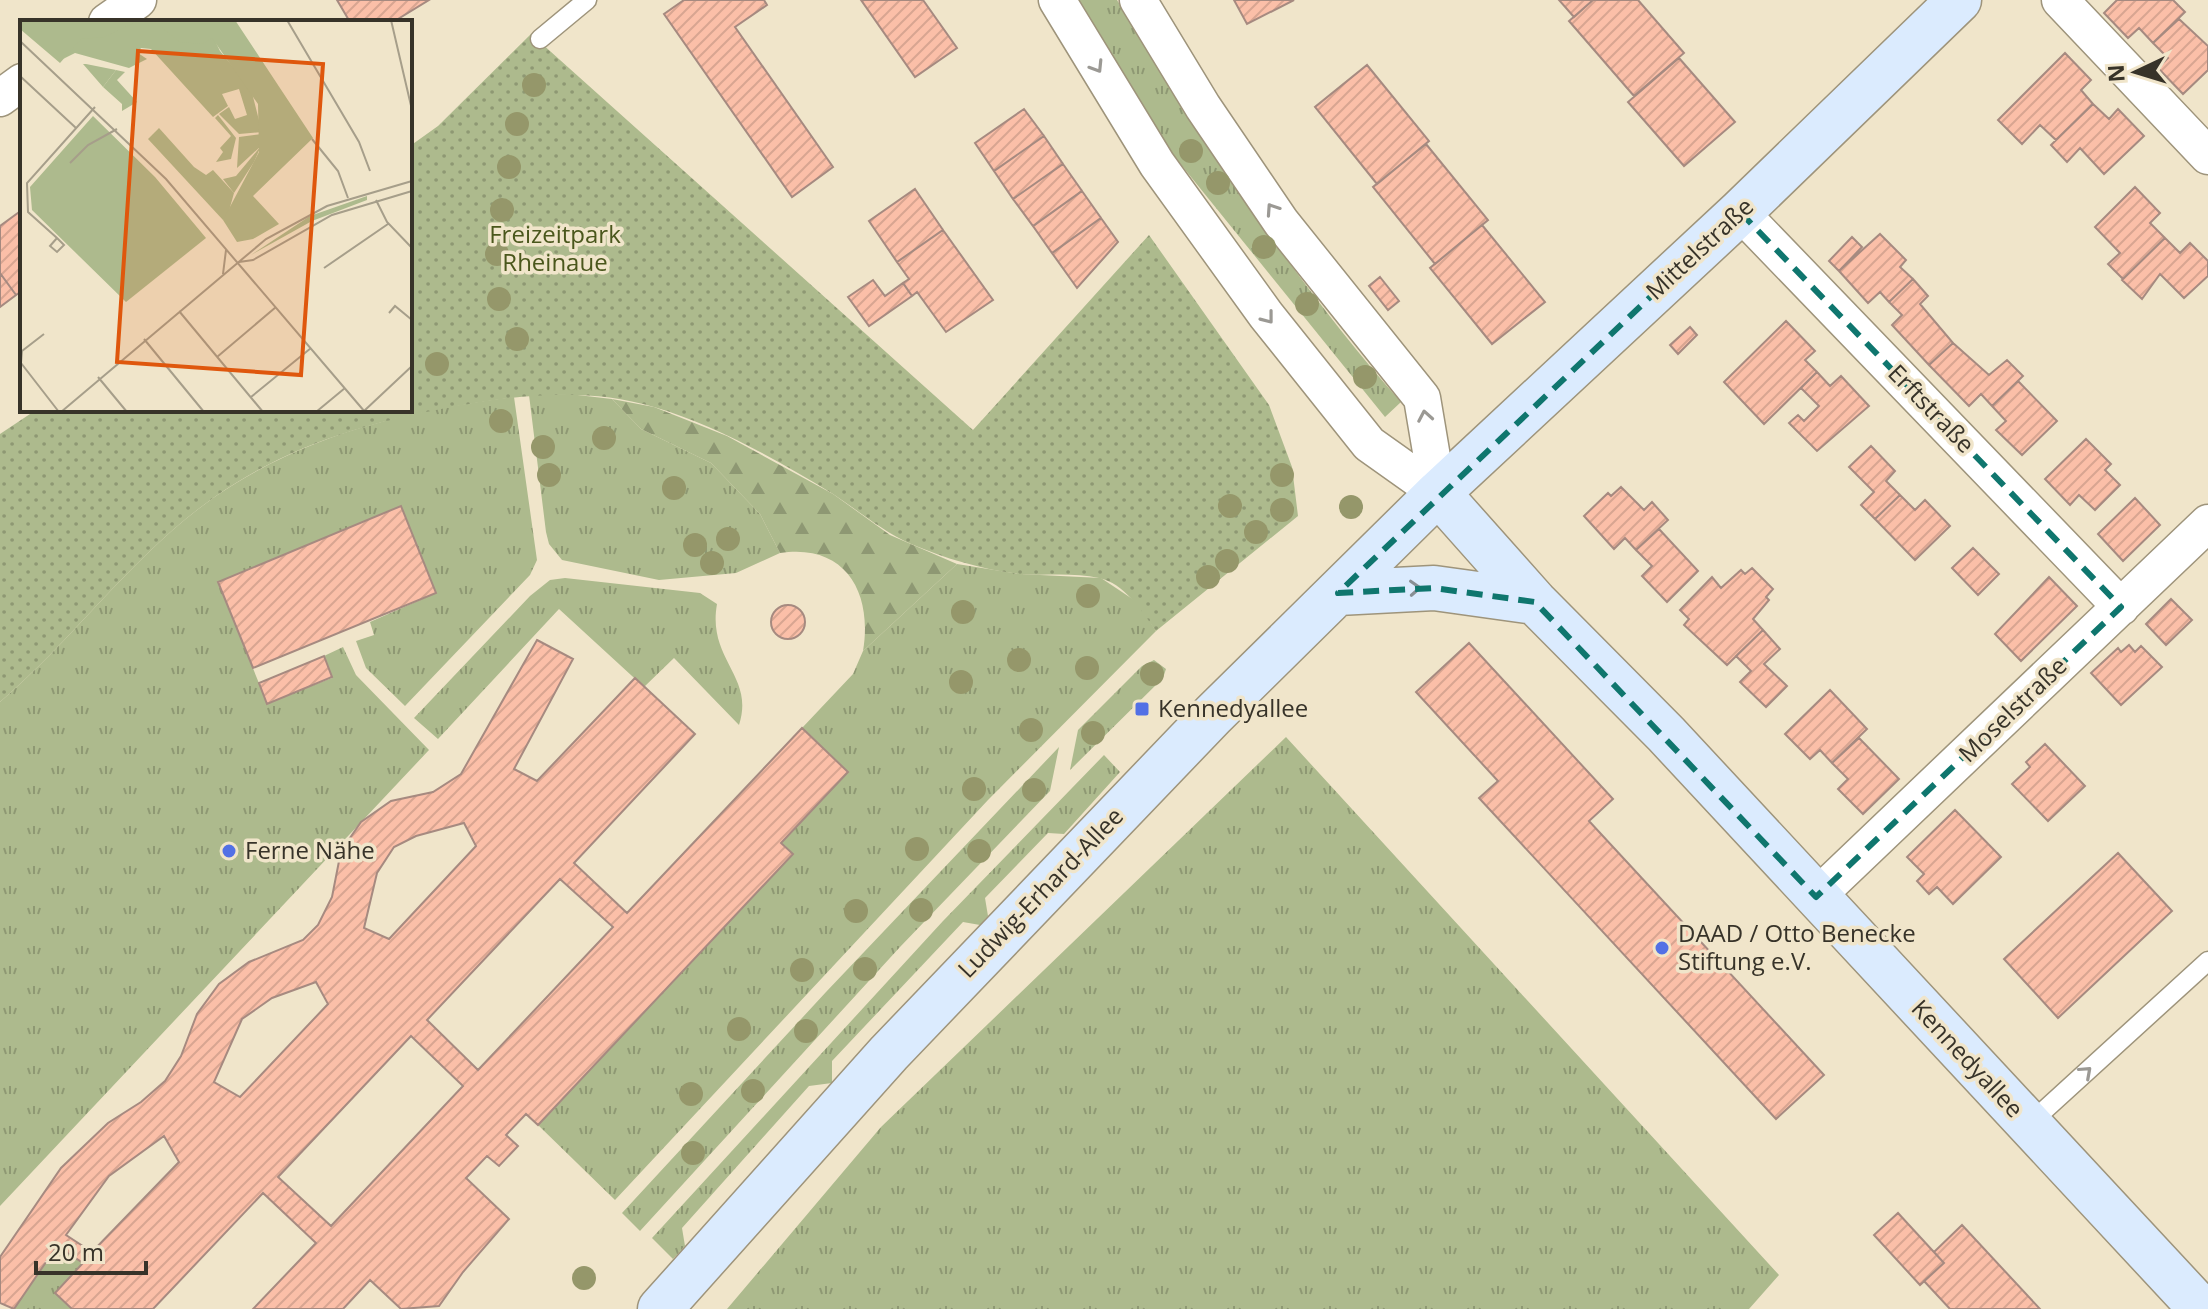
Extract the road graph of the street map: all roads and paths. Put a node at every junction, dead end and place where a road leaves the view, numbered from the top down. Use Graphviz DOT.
graph roads {
  1 [pos="138,0"];
  2 [pos="587,0"];
  3 [pos="1057,0"];
  4 [pos="1138,0"];
  5 [pos="1959,0"];
  6 [pos="2060,0"];
  7 [pos="110,20"];
  8 [pos="540,39"];
  9 [pos="20,83"];
  10 [pos="0,98"];
  11 [pos="2208,156"];
  12 [pos="1740,212"];
  13 [pos="1438,493"];
  14 [pos="2208,523"];
  15 [pos="1338,593"];
  16 [pos="1535,602"];
  17 [pos="2121,607"];
  18 [pos="1816,897"];
  19 [pos="2208,961"];
  20 [pos="2028,1125"];
  21 [pos="660,1309"];
  22 [pos="2201,1309"];
  1 -- 7 [label="street"];
  2 -- 8 [label="lane"];
  3 -- 13 [label="street, Kennedyallee, one-way"];
  13 -- 4 [label="street, one-way"];
  5 -- 12 [label="main road, Mittelstraße"];
  6 -- 11 [label="street"];
  9 -- 10 [label="street"];
  12 -- 13 [label="main road, Mittelstraße"];
  12 -- 17 [label="street, Erftstraße"];
  13 -- 15 [label="main road, Ludwig-Erhard-Allee"];
  13 -- 16 [label="main road, Kennedyallee"];
  14 -- 17 [label="street, Moselstraße"];
  15 -- 16 [label="main road, one-way"];
  15 -- 21 [label="main road, Ludwig-Erhard-Allee"];
  16 -- 18 [label="main road, Kennedyallee"];
  17 -- 18 [label="street, Moselstraße"];
  18 -- 20 [label="main road, Kennedyallee"];
  20 -- 19 [label="lane, one-way"];
  20 -- 22 [label="main road, Kennedyallee"];
}
